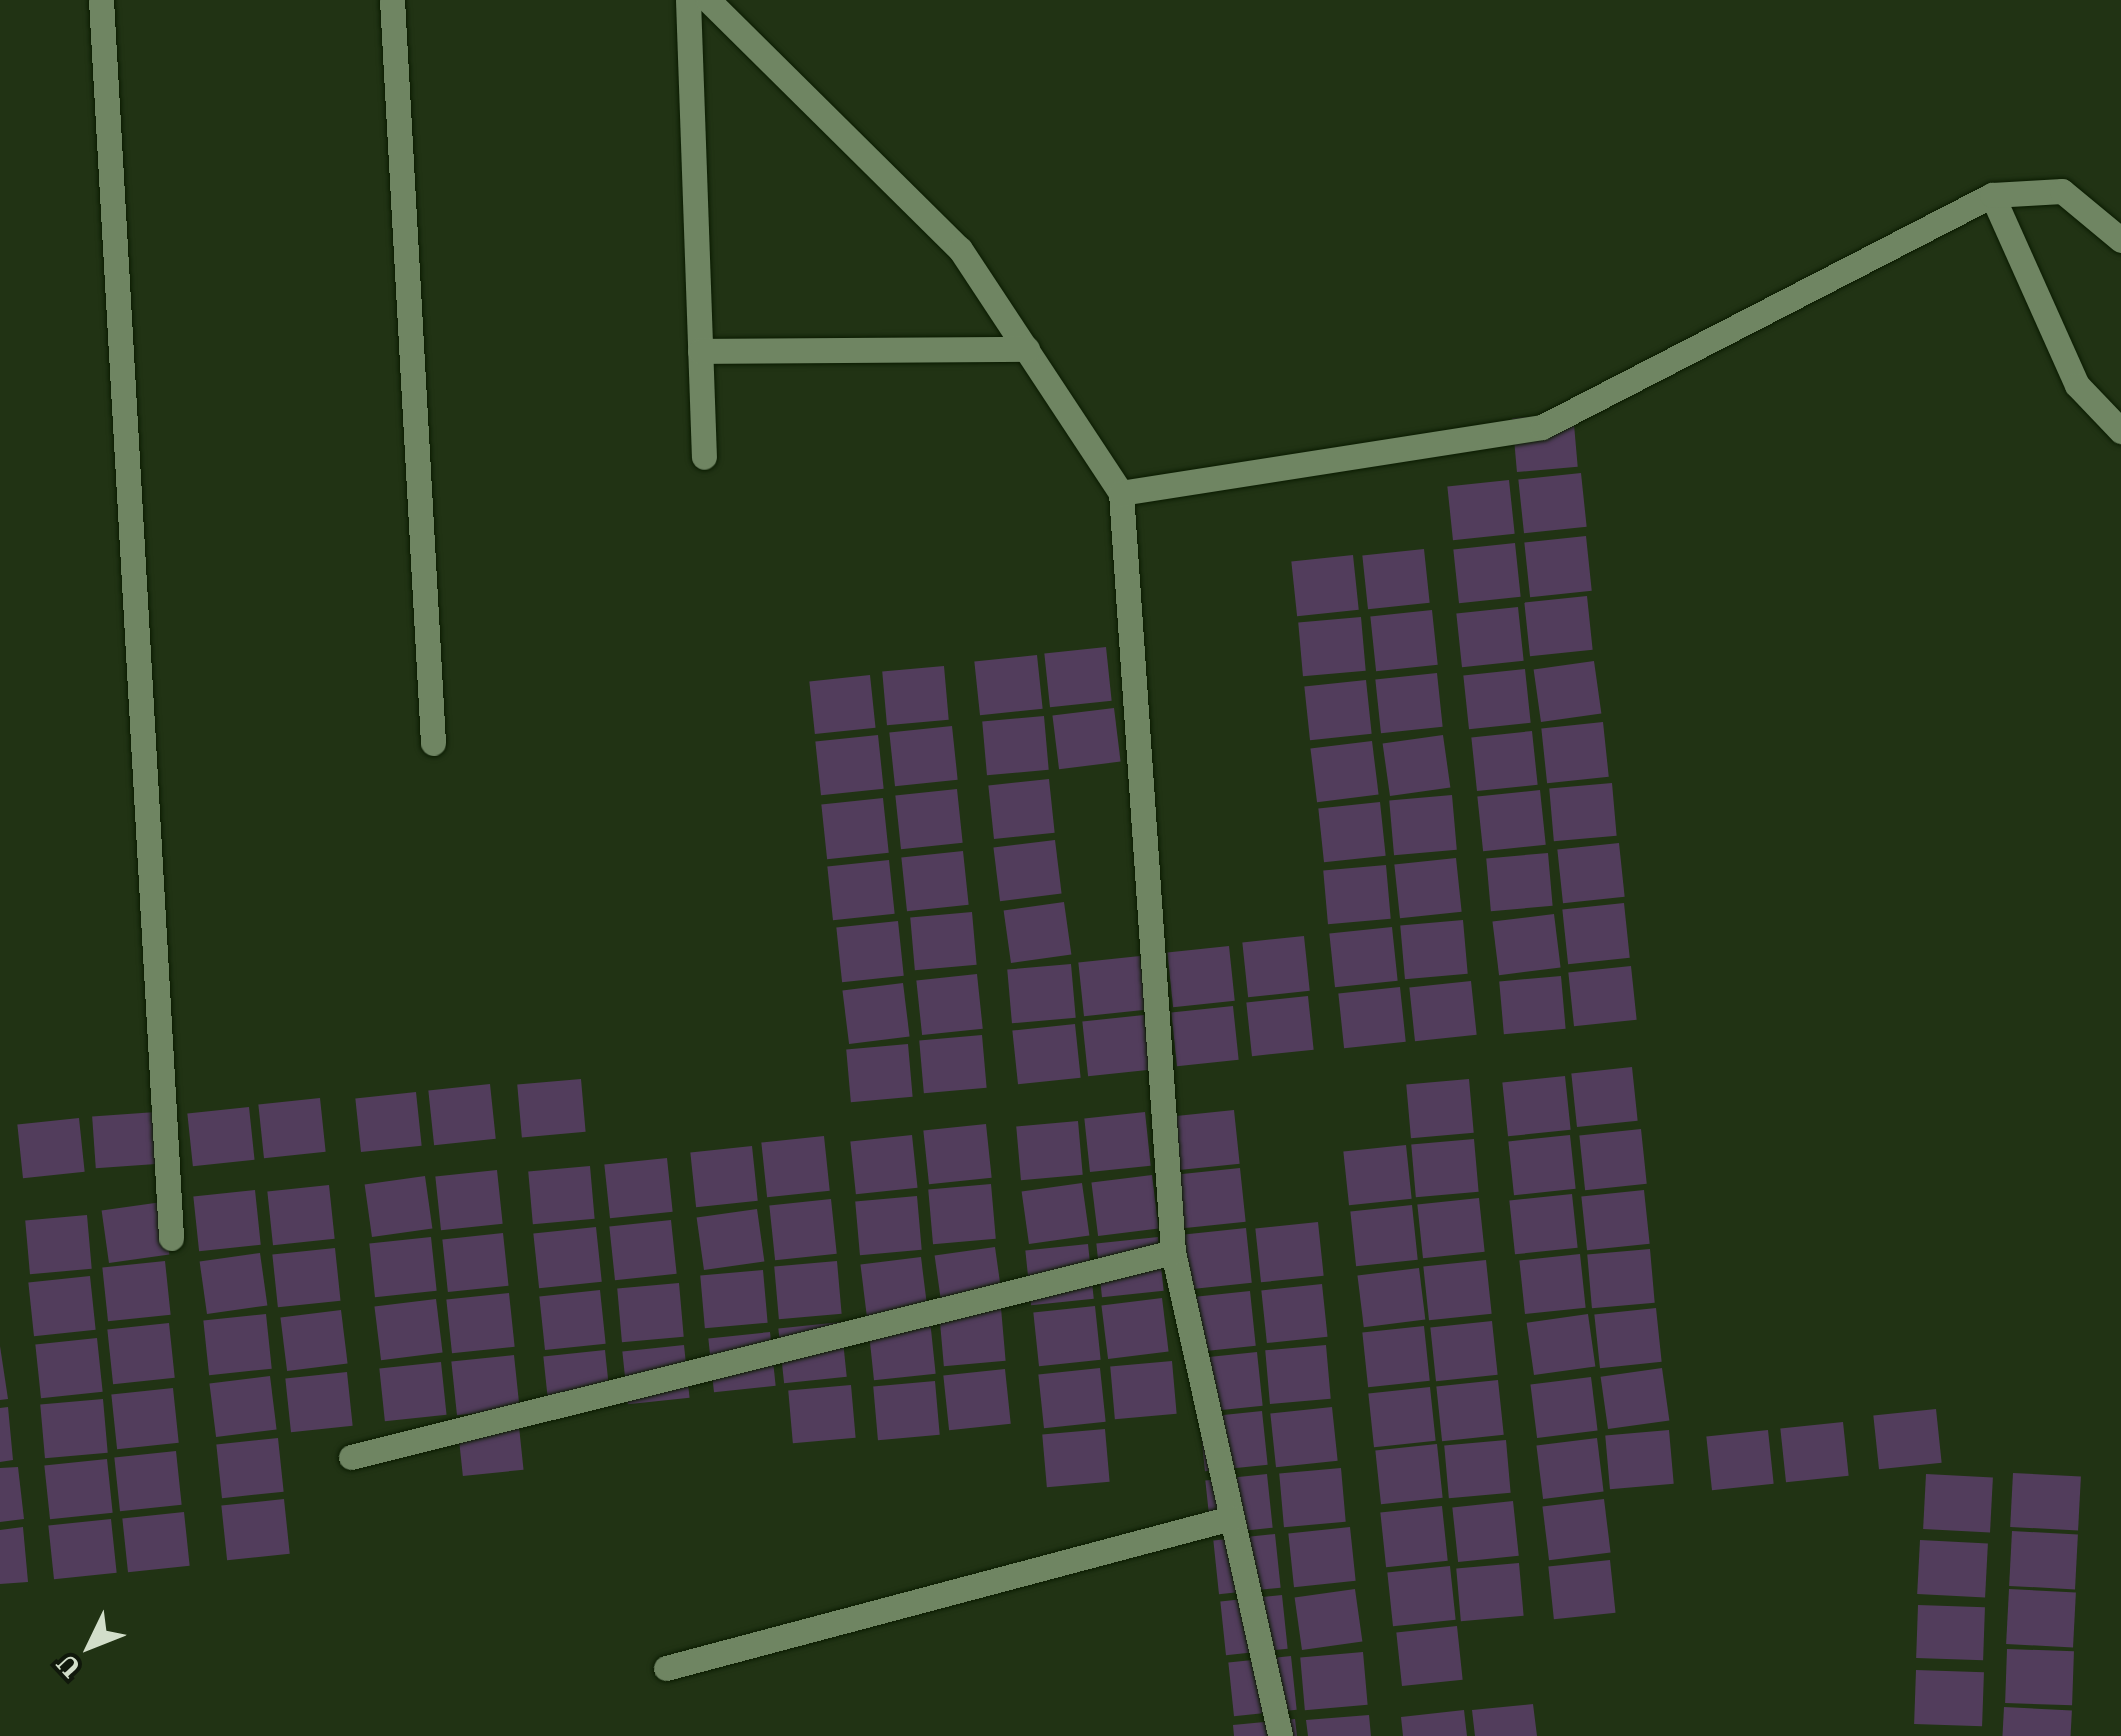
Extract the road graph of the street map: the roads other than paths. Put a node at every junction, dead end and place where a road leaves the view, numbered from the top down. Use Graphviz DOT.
graph roads {
  1 [pos="101,0"];
  2 [pos="392,0"];
  3 [pos="688,0"];
  4 [pos="708,0"];
  5 [pos="1992,195"];
  6 [pos="2121,240"];
  7 [pos="1027,349"];
  8 [pos="700,351"];
  9 [pos="2121,431"];
  10 [pos="704,457"];
  11 [pos="1121,493"];
  12 [pos="432,743"];
  13 [pos="171,1238"];
  14 [pos="1173,1252"];
  15 [pos="351,1457"];
  16 [pos="1231,1518"];
  17 [pos="666,1668"];
  18 [pos="1280,1736"];
  1 -- 13 [label="street"];
  2 -- 12 [label="street"];
  3 -- 8 [label="street"];
  4 -- 7 [label="street"];
  5 -- 6 [label="street"];
  5 -- 9 [label="street"];
  5 -- 11 [label="street"];
  7 -- 8 [label="street"];
  7 -- 11 [label="street"];
  8 -- 10 [label="street"];
  11 -- 14 [label="street"];
  14 -- 15 [label="street"];
  14 -- 16 [label="street"];
  16 -- 17 [label="street"];
  16 -- 18 [label="street"];
}
